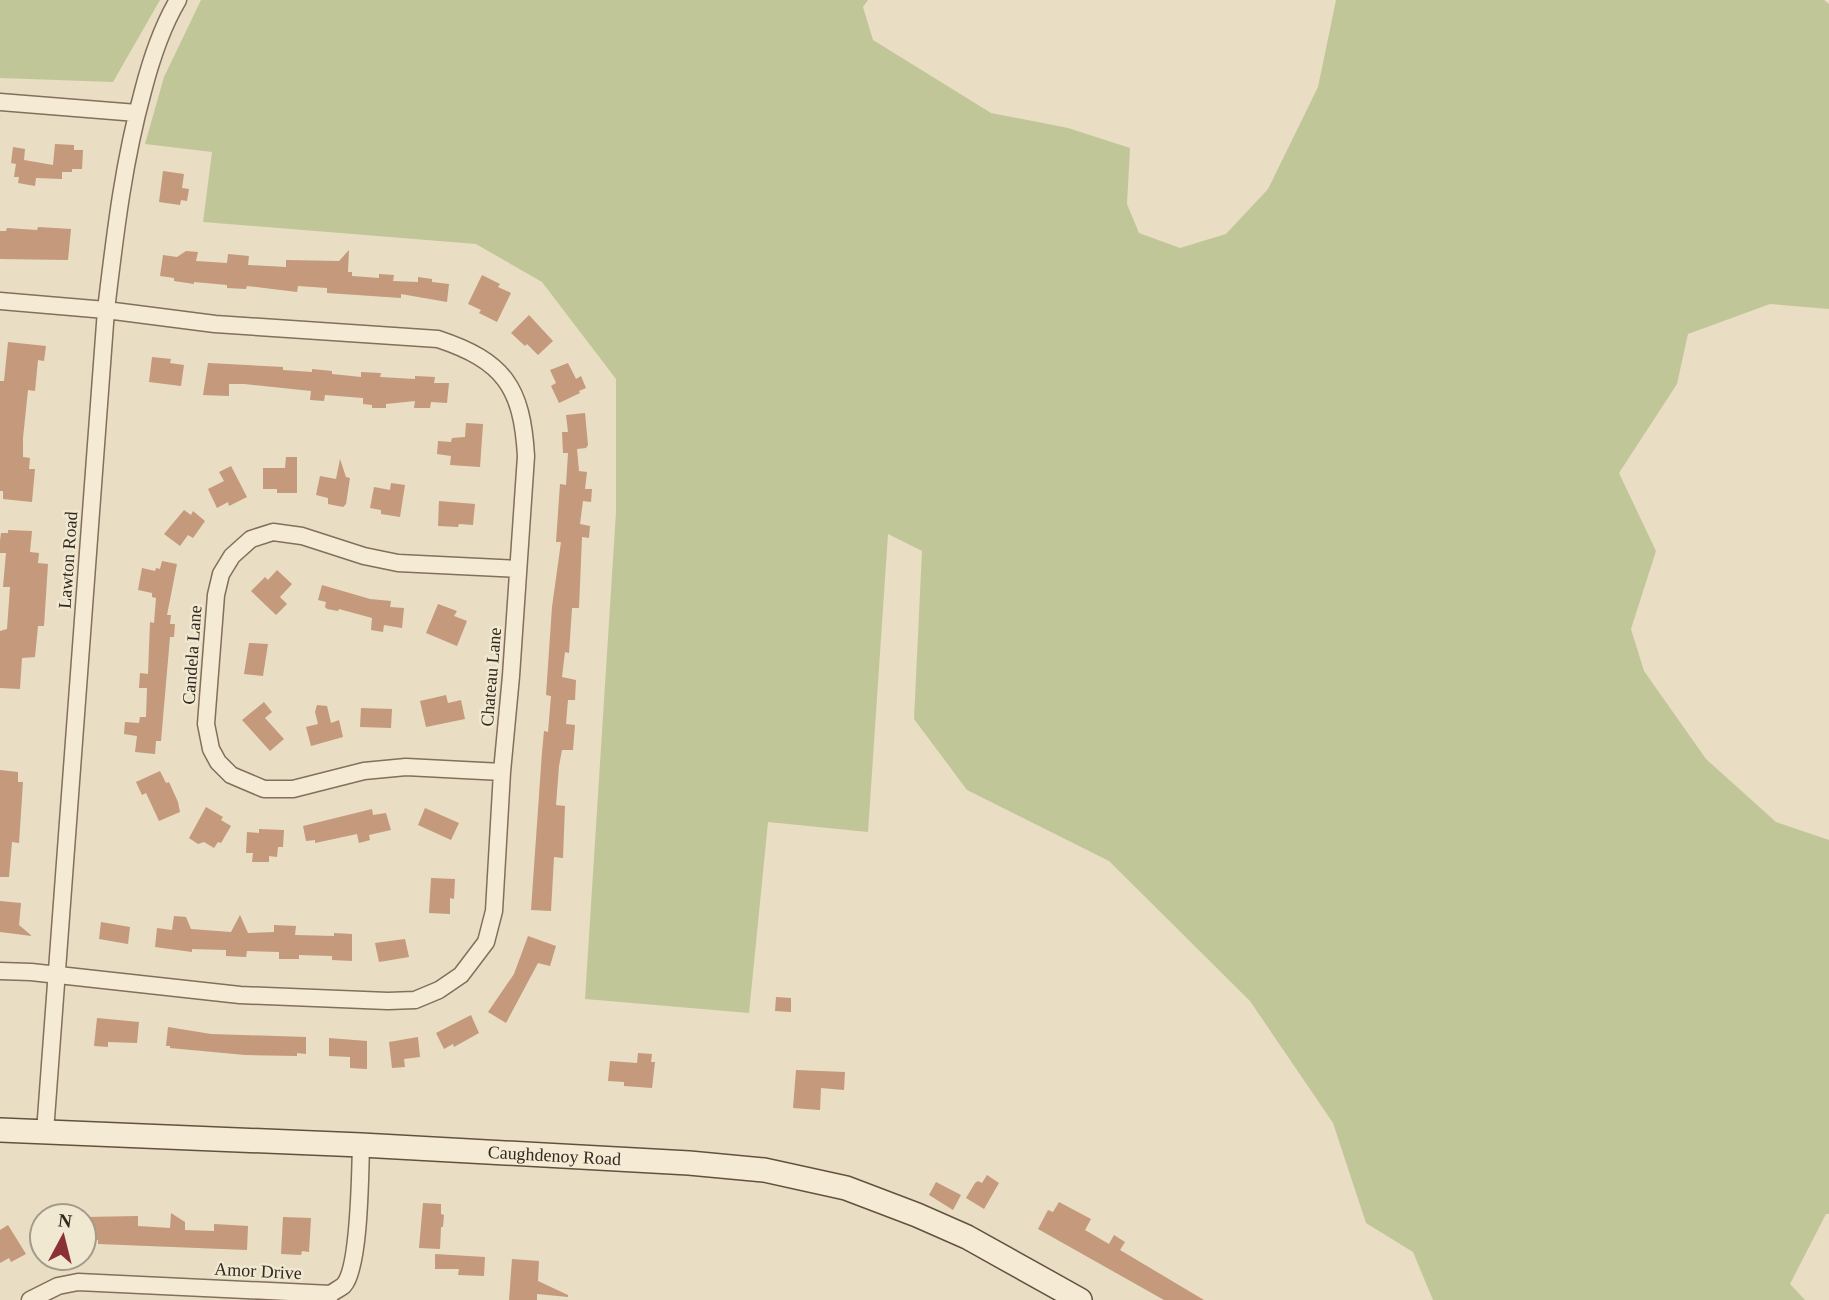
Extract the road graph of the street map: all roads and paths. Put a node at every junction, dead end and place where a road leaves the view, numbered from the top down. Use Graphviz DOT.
graph roads {
  1 [pos="178,0"];
  2 [pos="0,102"];
  3 [pos="137,113"];
  4 [pos="0,300"];
  5 [pos="106,310"];
  6 [pos="517,569"];
  7 [pos="502,772"];
  8 [pos="0,971"];
  9 [pos="57,975"];
  10 [pos="0,1130"];
  11 [pos="44,1132"];
  12 [pos="361,1146"];
  13 [pos="30,1300"];
  14 [pos="1080,1300"];
  1 -- 3 [label="street, Lawton Road"];
  2 -- 3 [label="street"];
  3 -- 5 [label="street, Lawton Road"];
  4 -- 5 [label="street, Chateau Lane"];
  5 -- 6 [label="street, Chateau Lane"];
  5 -- 9 [label="street, Lawton Road"];
  6 -- 7 [label="street, Chateau Lane"];
  6 -- 7 [label="street, Candela Lane"];
  7 -- 9 [label="street, Chateau Lane"];
  8 -- 9 [label="street, Chateau Lane"];
  9 -- 11 [label="street, Lawton Road"];
  10 -- 11 [label="street, Caughdenoy Road"];
  11 -- 12 [label="street, Caughdenoy Road"];
  12 -- 13 [label="street, Amor Drive"];
  12 -- 14 [label="street, Caughdenoy Road"];
}
